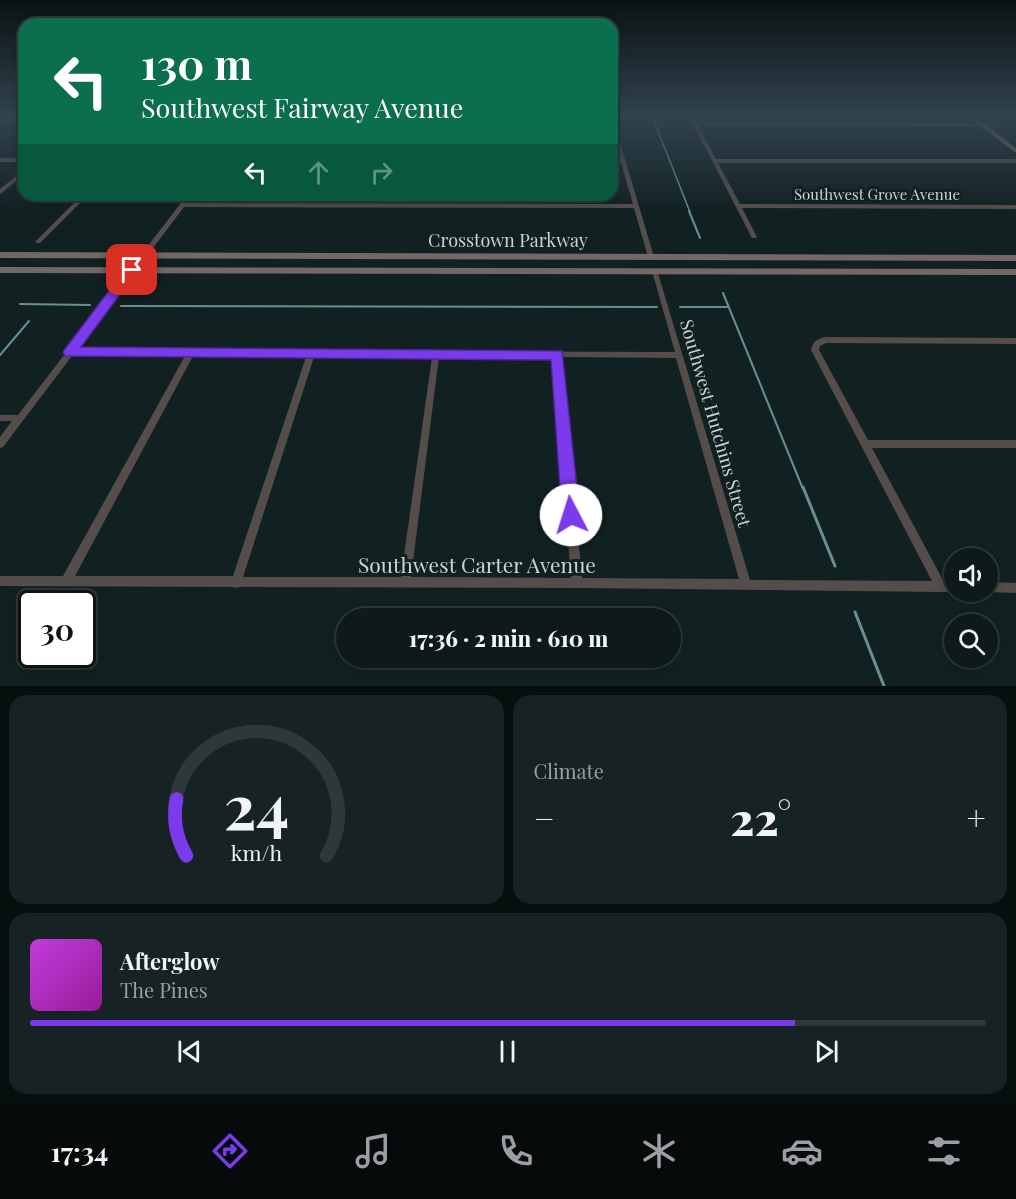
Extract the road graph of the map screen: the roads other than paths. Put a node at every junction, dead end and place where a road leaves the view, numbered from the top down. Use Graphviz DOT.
graph roads {
  1 [pos="620,148"];
  2 [pos="708,148"];
  3 [pos="0,160"];
  4 [pos="18,160"];
  5 [pos="618,161"];
  6 [pos="624,161"];
  7 [pos="715,161"];
  8 [pos="1016,161"];
  9 [pos="18,177"];
  10 [pos="0,192"];
  11 [pos="80,201"];
  12 [pos="186,201"];
  13 [pos="183,205"];
  14 [pos="638,206"];
  15 [pos="738,206"];
  16 [pos="1016,207"];
  17 [pos="754,237"];
  18 [pos="38,242"];
  19 [pos="0,255"];
  20 [pos="142,256"];
  21 [pos="651,257"];
  22 [pos="1016,258"];
  23 [pos="0,270"];
  24 [pos="132,270"];
  25 [pos="655,271"];
  26 [pos="1016,272"];
  27 [pos="1016,342"];
  28 [pos="69,352"];
  29 [pos="191,353"];
  30 [pos="311,354"];
  31 [pos="436,354"];
  32 [pos="557,355"];
  33 [pos="679,356"];
  34 [pos="0,418"];
  35 [pos="19,418"];
  36 [pos="0,444"];
  37 [pos="865,444"];
  38 [pos="1016,444"];
  39 [pos="0,581"];
  40 [pos="66,581"];
  41 [pos="236,583"];
  42 [pos="405,583"];
  43 [pos="577,583"];
  44 [pos="746,585"];
  45 [pos="941,587"];
  46 [pos="998,588"];
  47 [pos="1016,588"];
  1 -- 6 [label="street"];
  2 -- 7 [label="street"];
  3 -- 4 [label="street"];
  5 -- 6 [label="street"];
  6 -- 14 [label="street"];
  7 -- 8 [label="street"];
  7 -- 15 [label="street"];
  9 -- 10 [label="street"];
  11 -- 18 [label="street"];
  12 -- 13 [label="street"];
  13 -- 14 [label="street"];
  13 -- 20 [label="street"];
  14 -- 21 [label="street"];
  15 -- 16 [label="street, Southwest Grove Avenue"];
  15 -- 17 [label="street"];
  19 -- 20 [label="main road, Crosstown Parkway"];
  20 -- 21 [label="main road, Crosstown Parkway"];
  20 -- 24 [label="street"];
  21 -- 22 [label="main road, Crosstown Parkway"];
  23 -- 24 [label="main road, Crosstown Parkway"];
  24 -- 25 [label="main road, Crosstown Parkway"];
  24 -- 28 [label="street"];
  25 -- 26 [label="main road, Crosstown Parkway"];
  25 -- 33 [label="street, Southwest Hutchins Street"];
  27 -- 37 [label="street"];
  28 -- 29 [label="street"];
  28 -- 35 [label="street"];
  29 -- 30 [label="street"];
  29 -- 40 [label="street"];
  30 -- 31 [label="street"];
  30 -- 41 [label="street"];
  31 -- 32 [label="street"];
  31 -- 42 [label="street"];
  32 -- 33 [label="street"];
  32 -- 43 [label="street"];
  33 -- 44 [label="street, Southwest Hutchins Street"];
  34 -- 35 [label="street"];
  35 -- 36 [label="street"];
  37 -- 38 [label="street"];
  37 -- 45 [label="street"];
  39 -- 40 [label="street, Southwest Carter Avenue"];
  40 -- 41 [label="street, Southwest Carter Avenue"];
  41 -- 42 [label="street, Southwest Carter Avenue"];
  42 -- 43 [label="street, Southwest Carter Avenue"];
  43 -- 44 [label="street, Southwest Carter Avenue"];
  44 -- 45 [label="street, Southwest Carter Avenue"];
  46 -- 47 [label="street"];
}
